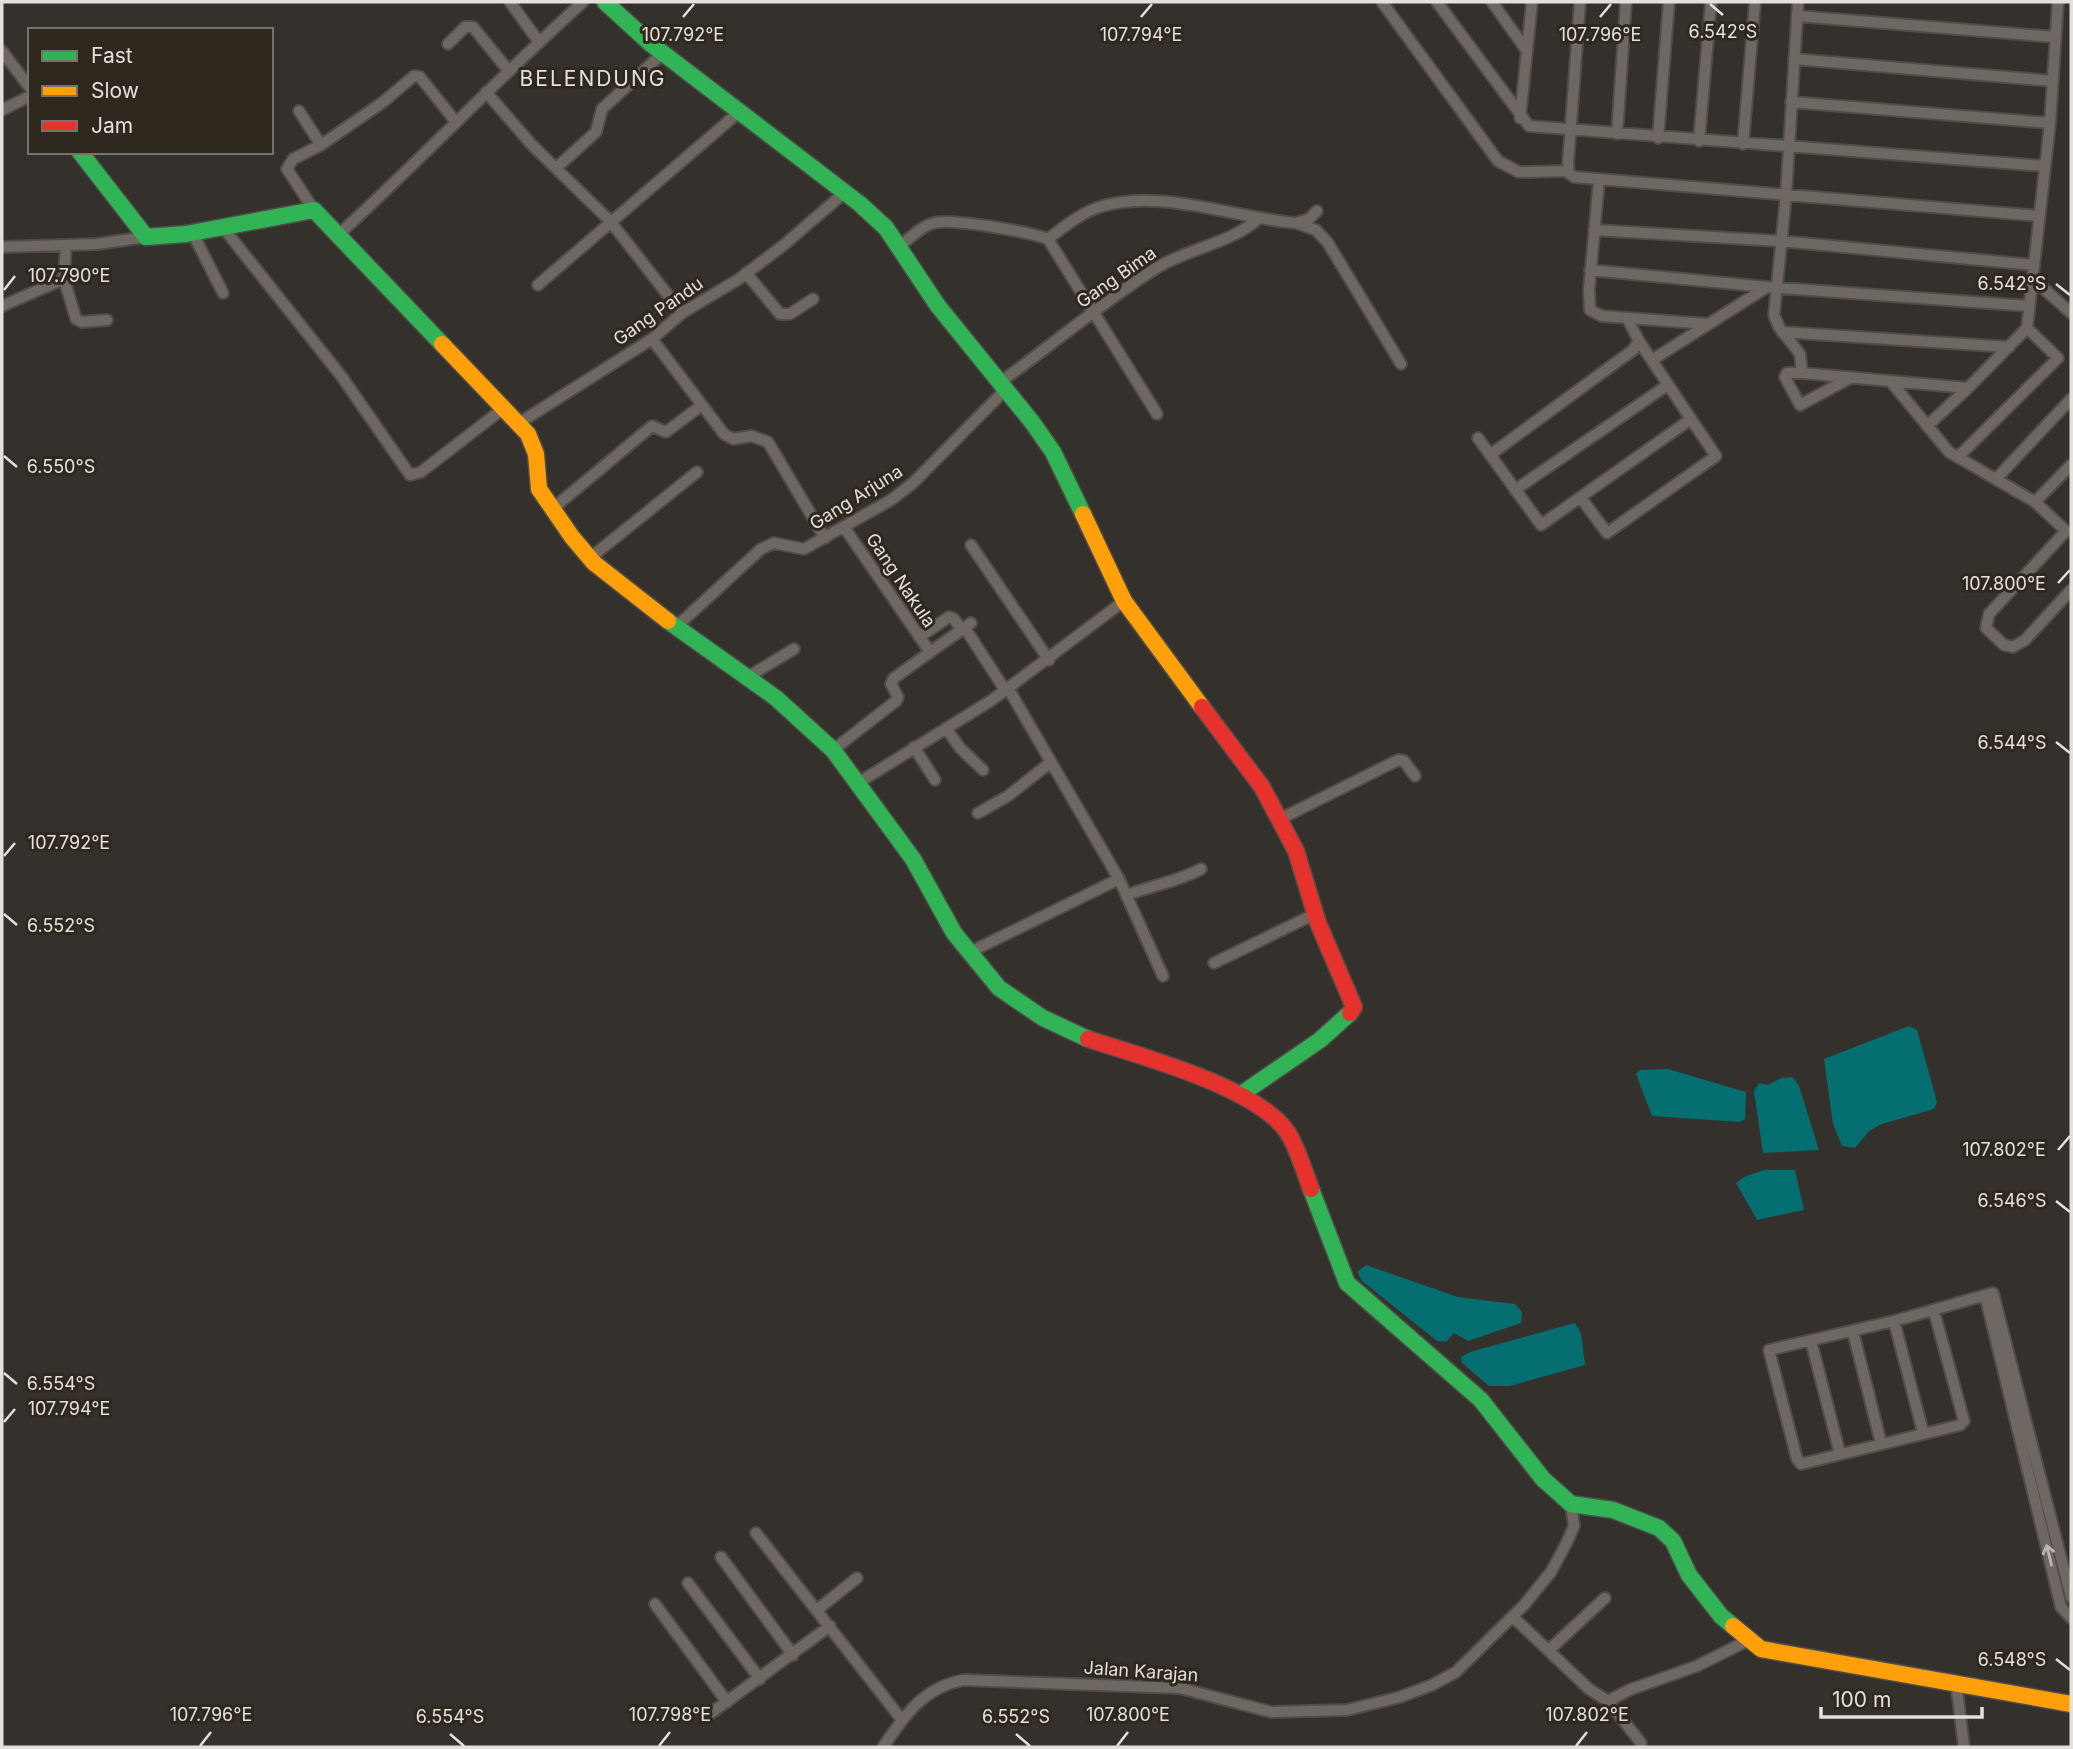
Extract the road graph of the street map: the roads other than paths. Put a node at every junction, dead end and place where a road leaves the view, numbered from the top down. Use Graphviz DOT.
graph roads {
  1 [pos="510,2"];
  2 [pos="583,2"];
  3 [pos="605,2"];
  4 [pos="1382,2"];
  5 [pos="1437,2"];
  6 [pos="1492,2"];
  7 [pos="1532,2"];
  8 [pos="1580,2"];
  9 [pos="1626,2"];
  10 [pos="1669,2"];
  11 [pos="1711,2"];
  12 [pos="1755,2"];
  13 [pos="1798,2"];
  14 [pos="2057,2"];
  15 [pos="1797,16"];
  16 [pos="2056,37"];
  17 [pos="539,42"];
  18 [pos="447,44"];
  19 [pos="2,51"];
  20 [pos="1527,51"];
  21 [pos="663,53"];
  22 [pos="1794,59"];
  23 [pos="508,70"];
  24 [pos="2053,81"];
  25 [pos="28,85"];
  26 [pos="486,92"];
  27 [pos="28,97"];
  28 [pos="1791,102"];
  29 [pos="2,110"];
  30 [pos="299,111"];
  31 [pos="739,112"];
  32 [pos="1520,118"];
  33 [pos="456,122"];
  34 [pos="2050,124"];
  35 [pos="1571,130"];
  36 [pos="1617,134"];
  37 [pos="1658,138"];
  38 [pos="1699,141"];
  39 [pos="1743,144"];
  40 [pos="321,145"];
  41 [pos="1789,148"];
  42 [pos="82,154"];
  43 [pos="2045,166"];
  44 [pos="556,168"];
  45 [pos="1568,171"];
  46 [pos="1599,180"];
  47 [pos="844,193"];
  48 [pos="1786,195"];
  49 [pos="314,210"];
  50 [pos="1317,211"];
  51 [pos="2039,216"];
  52 [pos="1259,218"];
  53 [pos="610,221"];
  54 [pos="1296,222"];
  55 [pos="221,225"];
  56 [pos="1594,230"];
  57 [pos="192,232"];
  58 [pos="338,235"];
  59 [pos="146,237"];
  60 [pos="1048,239"];
  61 [pos="1780,241"];
  62 [pos="66,245"];
  63 [pos="2,247"];
  64 [pos="898,248"];
  65 [pos="2034,265"];
  66 [pos="1591,270"];
  67 [pos="746,274"];
  68 [pos="2032,278"];
  69 [pos="64,279"];
  70 [pos="538,285"];
  71 [pos="1771,287"];
  72 [pos="223,293"];
  73 [pos="813,299"];
  74 [pos="2,306"];
  75 [pos="2029,306"];
  76 [pos="1094,311"];
  77 [pos="682,313"];
  78 [pos="2071,313"];
  79 [pos="1627,317"];
  80 [pos="107,320"];
  81 [pos="1708,324"];
  82 [pos="2027,328"];
  83 [pos="1782,332"];
  84 [pos="652,339"];
  85 [pos="1639,341"];
  86 [pos="2008,347"];
  87 [pos="1652,360"];
  88 [pos="1401,364"];
  89 [pos="1802,373"];
  90 [pos="1850,378"];
  91 [pos="1892,383"];
  92 [pos="1004,385"];
  93 [pos="1666,386"];
  94 [pos="1968,388"];
  95 [pos="2071,399"];
  96 [pos="702,405"];
  97 [pos="1800,405"];
  98 [pos="504,408"];
  99 [pos="1789,411"];
  100 [pos="1157,414"];
  101 [pos="1691,419"];
  102 [pos="519,423"];
  103 [pos="1927,426"];
  104 [pos="1479,438"];
  105 [pos="1490,455"];
  106 [pos="1958,457"];
  107 [pos="2071,465"];
  108 [pos="697,472"];
  109 [pos="1996,479"];
  110 [pos="1515,489"];
  111 [pos="1581,498"];
  112 [pos="2035,502"];
  113 [pos="551,510"];
  114 [pos="844,527"];
  115 [pos="825,538"];
  116 [pos="971,545"];
  117 [pos="590,558"];
  118 [pos="2071,590"];
  119 [pos="1124,601"];
  120 [pos="676,627"];
  121 [pos="966,627"];
  122 [pos="919,637"];
  123 [pos="794,649"];
  124 [pos="930,652"];
  125 [pos="1049,660"];
  126 [pos="746,678"];
  127 [pos="1007,689"];
  128 [pos="946,728"];
  129 [pos="914,747"];
  130 [pos="833,750"];
  131 [pos="1051,762"];
  132 [pos="984,770"];
  133 [pos="1415,776"];
  134 [pos="935,780"];
  135 [pos="858,783"];
  136 [pos="978,813"];
  137 [pos="1280,819"];
  138 [pos="1201,869"];
  139 [pos="1119,879"];
  140 [pos="1127,895"];
  141 [pos="1317,914"];
  142 [pos="968,953"];
  143 [pos="1214,964"];
  144 [pos="1163,976"];
  145 [pos="1240,1095"];
  146 [pos="1985,1295"];
  147 [pos="1934,1311"];
  148 [pos="1894,1321"];
  149 [pos="1853,1332"];
  150 [pos="1811,1341"];
  151 [pos="1923,1432"];
  152 [pos="1881,1443"];
  153 [pos="1840,1454"];
  154 [pos="1571,1504"];
  155 [pos="756,1533"];
  156 [pos="721,1557"];
  157 [pos="856,1578"];
  158 [pos="688,1583"];
  159 [pos="2071,1597"];
  160 [pos="1605,1598"];
  161 [pos="655,1604"];
  162 [pos="817,1610"];
  163 [pos="1513,1616"];
  164 [pos="2071,1618"];
  165 [pos="830,1626"];
  166 [pos="1749,1640"];
  167 [pos="1549,1650"];
  168 [pos="793,1654"];
  169 [pos="760,1679"];
  170 [pos="1956,1682"];
  171 [pos="1608,1701"];
  172 [pos="727,1702"];
  173 [pos="2071,1704"];
  174 [pos="707,1716"];
  175 [pos="902,1720"];
  176 [pos="1641,1743"];
  177 [pos="883,1747"];
  178 [pos="1964,1747"];
  1 -- 17 [label="street"];
  2 -- 17 [label="street"];
  3 -- 21 [label="street"];
  4 -- 45 [label="street"];
  5 -- 32 [label="street"];
  6 -- 20 [label="street"];
  7 -- 20 [label="street"];
  8 -- 35 [label="street"];
  9 -- 36 [label="street"];
  10 -- 37 [label="street"];
  11 -- 38 [label="street"];
  12 -- 39 [label="street"];
  13 -- 15 [label="street"];
  14 -- 16 [label="street"];
  15 -- 16 [label="street"];
  15 -- 22 [label="street"];
  16 -- 24 [label="street"];
  17 -- 23 [label="street"];
  18 -- 23 [label="street"];
  19 -- 25 [label="street"];
  20 -- 32 [label="street"];
  21 -- 31 [label="street"];
  21 -- 44 [label="street"];
  22 -- 24 [label="street"];
  22 -- 28 [label="street"];
  23 -- 26 [label="street"];
  24 -- 34 [label="street"];
  26 -- 33 [label="street"];
  26 -- 44 [label="street"];
  27 -- 29 [label="street"];
  28 -- 34 [label="street"];
  28 -- 41 [label="street"];
  30 -- 40 [label="street"];
  31 -- 47 [label="street"];
  31 -- 53 [label="street"];
  32 -- 35 [label="street"];
  33 -- 40 [label="street"];
  33 -- 58 [label="street"];
  34 -- 43 [label="street"];
  35 -- 36 [label="street"];
  35 -- 45 [label="street"];
  36 -- 37 [label="street"];
  37 -- 38 [label="street"];
  38 -- 39 [label="street"];
  39 -- 41 [label="street"];
  40 -- 49 [label="street"];
  41 -- 43 [label="street"];
  41 -- 48 [label="street"];
  42 -- 59 [label="street"];
  43 -- 51 [label="street"];
  44 -- 53 [label="street"];
  45 -- 46 [label="street"];
  46 -- 48 [label="street"];
  46 -- 56 [label="street"];
  47 -- 64 [label="street"];
  47 -- 67 [label="street, Gang Pandu"];
  48 -- 51 [label="street"];
  48 -- 61 [label="street"];
  49 -- 55 [label="street"];
  49 -- 58 [label="street"];
  50 -- 54 [label="street"];
  51 -- 65 [label="street"];
  52 -- 54 [label="street"];
  52 -- 60 [label="street"];
  52 -- 76 [label="street, Gang Bima"];
  53 -- 70 [label="street"];
  53 -- 77 [label="street"];
  54 -- 88 [label="street"];
  55 -- 57 [label="street"];
  55 -- 98 [label="street"];
  56 -- 61 [label="street"];
  56 -- 66 [label="street"];
  57 -- 59 [label="street"];
  57 -- 72 [label="street"];
  58 -- 98 [label="street"];
  59 -- 62 [label="street"];
  60 -- 64 [label="street"];
  60 -- 76 [label="street"];
  61 -- 65 [label="street"];
  61 -- 71 [label="street"];
  62 -- 63 [label="street"];
  62 -- 69 [label="street"];
  64 -- 92 [label="street"];
  65 -- 68 [label="street"];
  66 -- 71 [label="street"];
  66 -- 79 [label="street"];
  67 -- 73 [label="street"];
  67 -- 77 [label="street, Gang Pandu"];
  68 -- 75 [label="street"];
  68 -- 78 [label="street"];
  69 -- 74 [label="street"];
  69 -- 80 [label="street"];
  71 -- 75 [label="street"];
  71 -- 81 [label="street"];
  71 -- 83 [label="street"];
  75 -- 82 [label="street"];
  76 -- 92 [label="street, Gang Bima"];
  76 -- 100 [label="street"];
  77 -- 84 [label="street, Gang Pandu"];
  79 -- 81 [label="street"];
  79 -- 85 [label="street"];
  81 -- 87 [label="street"];
  82 -- 86 [label="street"];
  82 -- 106 [label="street"];
  83 -- 86 [label="street"];
  83 -- 89 [label="street"];
  84 -- 96 [label="street"];
  84 -- 102 [label="street, Gang Pandu"];
  85 -- 87 [label="street"];
  85 -- 105 [label="street"];
  86 -- 94 [label="street"];
  87 -- 93 [label="street"];
  89 -- 90 [label="street"];
  89 -- 97 [label="street"];
  90 -- 91 [label="street"];
  90 -- 97 [label="street"];
  91 -- 94 [label="street"];
  91 -- 103 [label="street"];
  92 -- 114 [label="street, Gang Arjuna"];
  92 -- 119 [label="street"];
  93 -- 101 [label="street"];
  93 -- 110 [label="street"];
  94 -- 103 [label="street"];
  95 -- 109 [label="street"];
  96 -- 113 [label="street"];
  96 -- 115 [label="street"];
  97 -- 99 [label="street"];
  98 -- 102 [label="street"];
  101 -- 111 [label="street"];
  101 -- 111 [label="street"];
  102 -- 113 [label="street"];
  103 -- 106 [label="street"];
  104 -- 105 [label="street"];
  105 -- 110 [label="street"];
  106 -- 109 [label="street"];
  107 -- 112 [label="street"];
  108 -- 117 [label="street"];
  109 -- 112 [label="street"];
  110 -- 111 [label="street"];
  112 -- 118 [label="street"];
  113 -- 117 [label="street"];
  114 -- 115 [label="street, Gang Arjuna"];
  114 -- 122 [label="street, Gang Nakula"];
  115 -- 120 [label="street, Gang Arjuna"];
  116 -- 125 [label="street"];
  117 -- 120 [label="street"];
  119 -- 125 [label="street"];
  119 -- 137 [label="street"];
  120 -- 126 [label="street"];
  121 -- 122 [label="street"];
  121 -- 124 [label="street"];
  121 -- 127 [label="street"];
  122 -- 124 [label="street, Gang Nakula"];
  123 -- 126 [label="street"];
  124 -- 130 [label="street"];
  125 -- 127 [label="street"];
  126 -- 130 [label="street"];
  127 -- 128 [label="street"];
  127 -- 131 [label="street"];
  128 -- 129 [label="street"];
  128 -- 132 [label="street"];
  129 -- 134 [label="street"];
  129 -- 135 [label="street"];
  130 -- 135 [label="street"];
  131 -- 136 [label="street"];
  131 -- 139 [label="street"];
  133 -- 137 [label="street"];
  135 -- 142 [label="street"];
  137 -- 141 [label="street"];
  138 -- 140 [label="street"];
  139 -- 140 [label="street"];
  139 -- 142 [label="street"];
  140 -- 144 [label="street"];
  141 -- 143 [label="street"];
  141 -- 145 [label="street"];
  142 -- 145 [label="street"];
  145 -- 154 [label="street"];
  146 -- 147 [label="street"];
  146 -- 159 [label="street"];
  164 -- 146 [label="street, one-way"];
  147 -- 148 [label="street"];
  147 -- 151 [label="street"];
  148 -- 149 [label="street"];
  148 -- 151 [label="street"];
  149 -- 150 [label="street"];
  149 -- 152 [label="street"];
  150 -- 153 [label="street"];
  150 -- 153 [label="street"];
  151 -- 152 [label="street"];
  152 -- 153 [label="street"];
  154 -- 163 [label="street, Jalan Karajan"];
  154 -- 166 [label="street"];
  155 -- 162 [label="street"];
  156 -- 168 [label="street"];
  157 -- 162 [label="street"];
  158 -- 169 [label="street"];
  160 -- 167 [label="street"];
  161 -- 172 [label="street"];
  162 -- 165 [label="street"];
  163 -- 167 [label="street"];
  163 -- 175 [label="street, Jalan Karajan"];
  165 -- 168 [label="street"];
  165 -- 175 [label="street"];
  166 -- 170 [label="street"];
  166 -- 171 [label="street"];
  167 -- 171 [label="street"];
  168 -- 169 [label="street"];
  169 -- 172 [label="street"];
  170 -- 173 [label="street"];
  170 -- 178 [label="street"];
  171 -- 176 [label="street"];
  172 -- 174 [label="street"];
  175 -- 177 [label="street, Jalan Karajan"];
}
